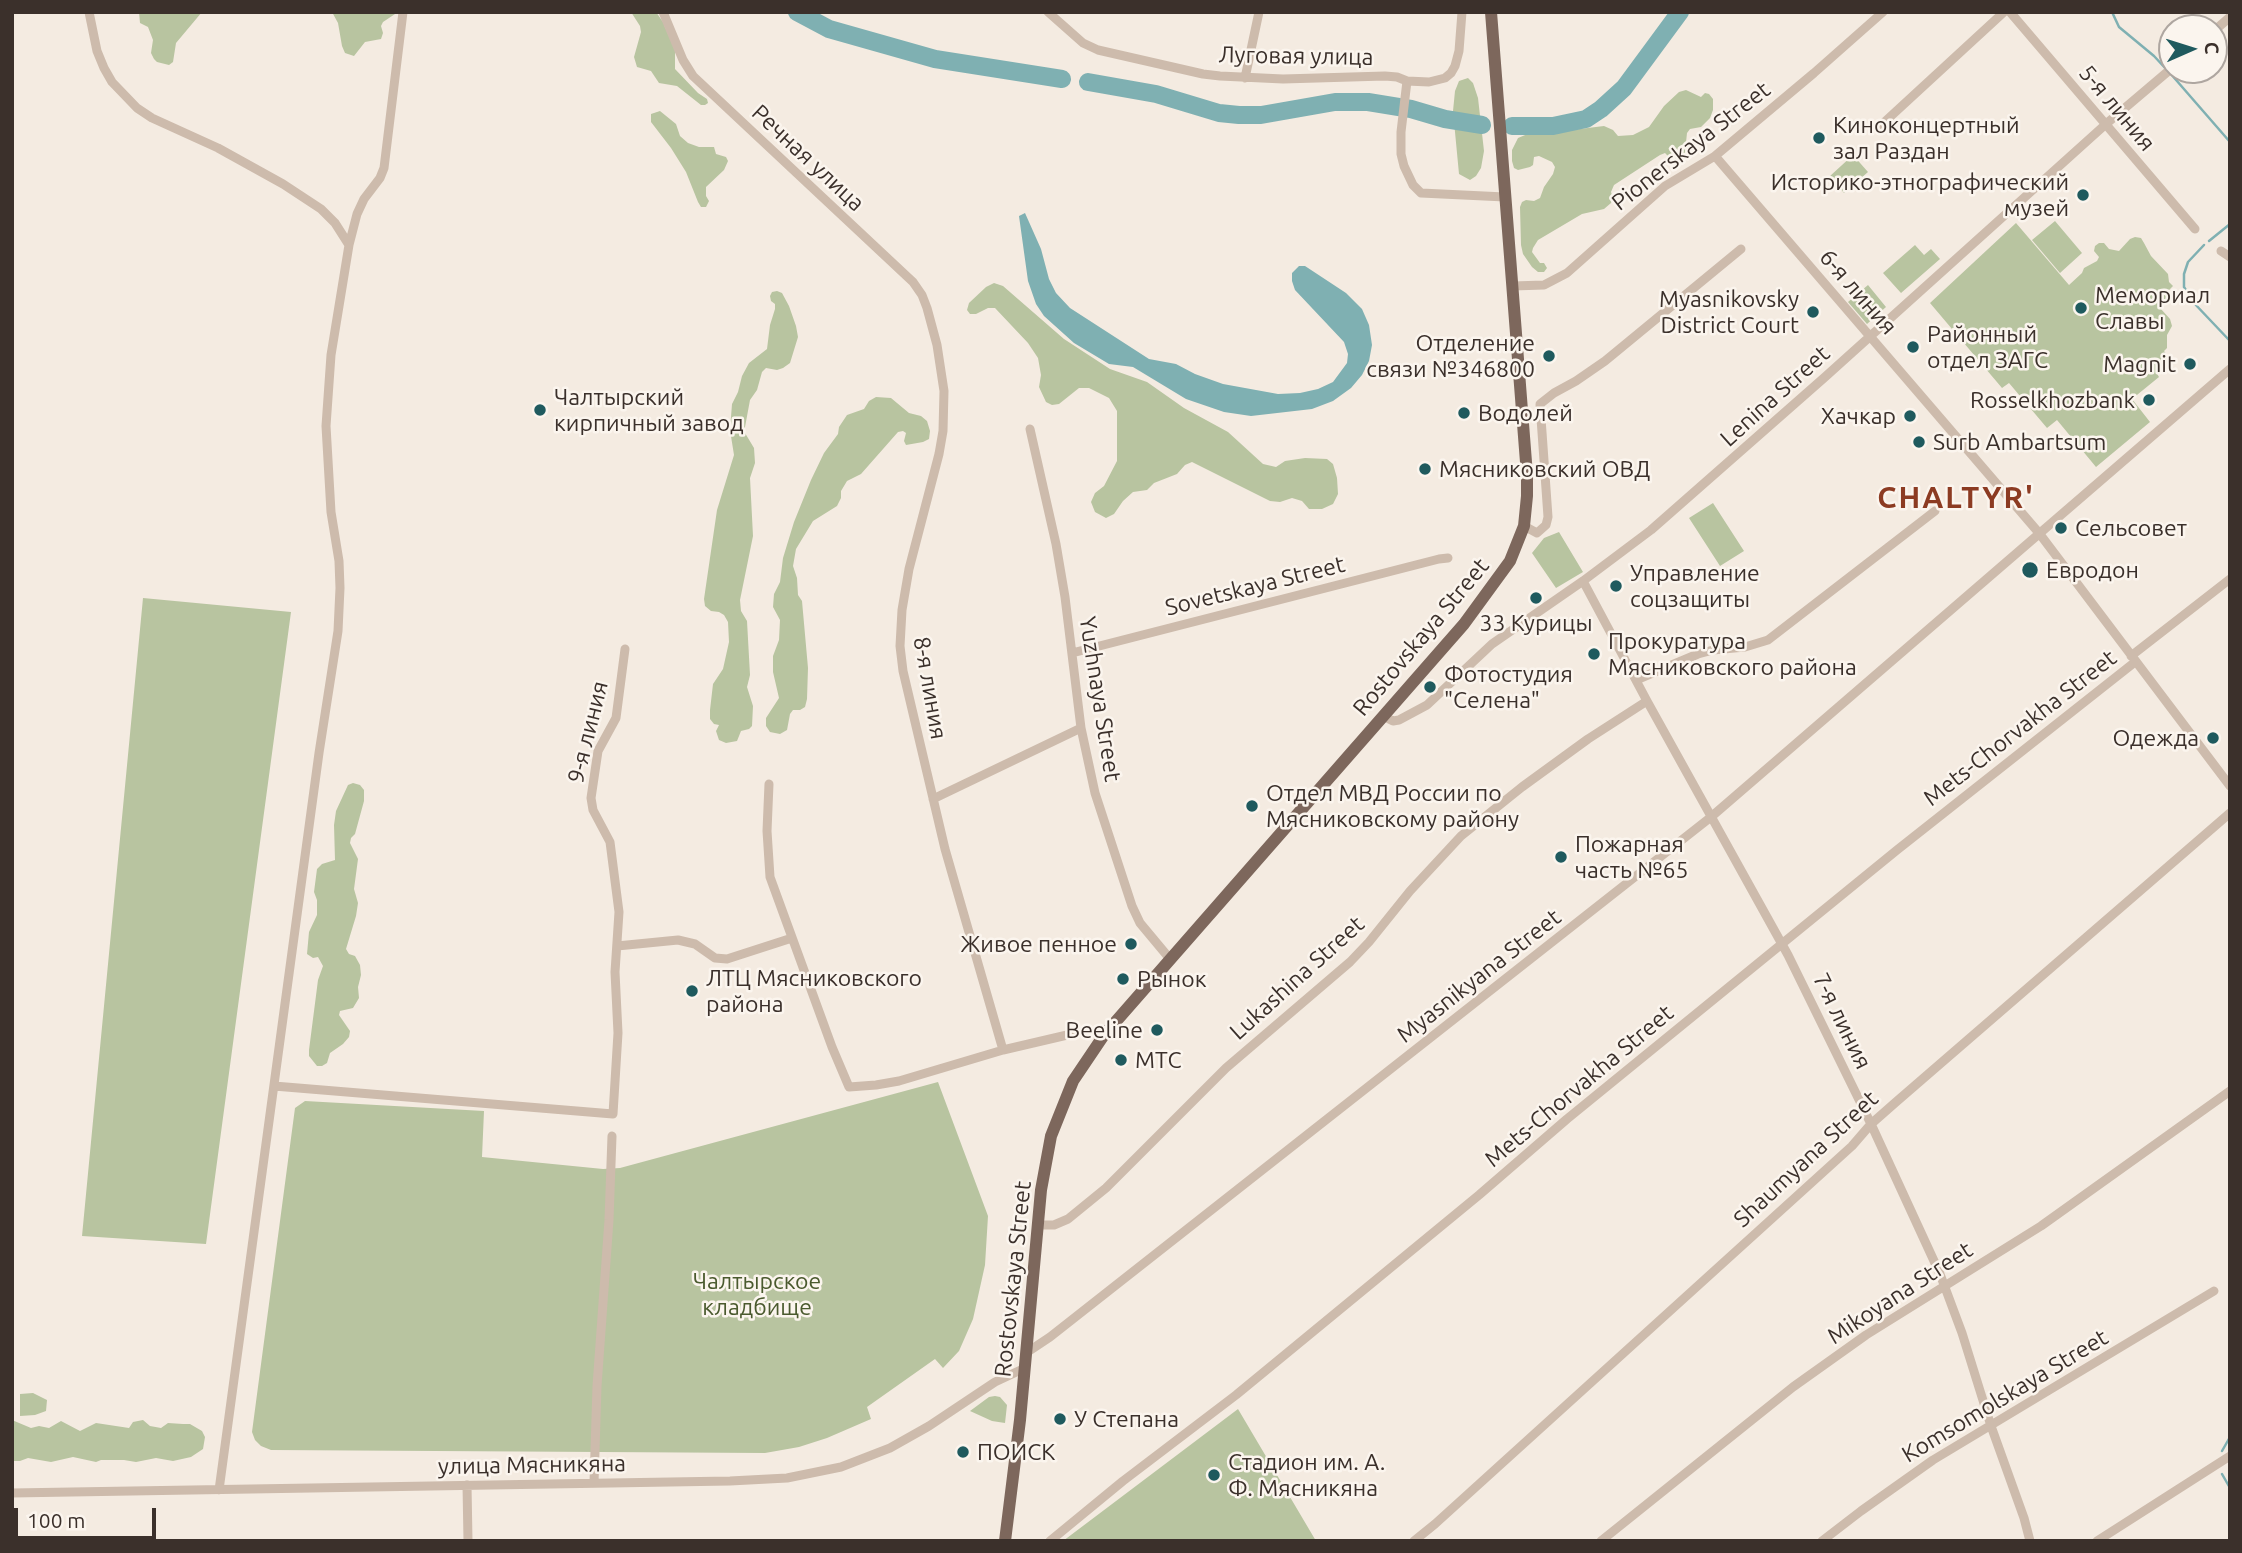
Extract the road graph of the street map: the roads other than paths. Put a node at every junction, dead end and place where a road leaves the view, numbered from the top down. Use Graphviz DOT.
graph roads {
  1 [pos="89,12"];
  2 [pos="403,12"];
  3 [pos="663,12"];
  4 [pos="1048,12"];
  5 [pos="1259,12"];
  6 [pos="1462,12"];
  7 [pos="1490,12"];
  8 [pos="1883,12"];
  9 [pos="2004,12"];
  10 [pos="2010,12"];
  11 [pos="1245,78"];
  12 [pos="2158,80"];
  13 [pos="1407,81"];
  14 [pos="2106,124"];
  15 [pos="1878,128"];
  16 [pos="1714,156"];
  17 [pos="1505,197"];
  18 [pos="2195,229"];
  19 [pos="349,245"];
  20 [pos="1741,249"];
  21 [pos="1513,286"];
  22 [pos="932,327"];
  23 [pos="1870,336"];
  24 [pos="2230,369"];
  25 [pos="1030,429"];
  26 [pos="1935,512"];
  27 [pos="1524,526"];
  28 [pos="2039,533"];
  29 [pos="1448,558"];
  30 [pos="2230,579"];
  31 [pos="1583,581"];
  32 [pos="625,649"];
  33 [pos="1072,653"];
  34 [pos="2133,659"];
  35 [pos="1636,680"];
  36 [pos="1647,701"];
  37 [pos="1383,716"];
  38 [pos="1081,728"];
  39 [pos="769,784"];
  40 [pos="2230,786"];
  41 [pos="933,799"];
  42 [pos="2230,813"];
  43 [pos="1711,817"];
  44 [pos="792,938"];
  45 [pos="1782,944"];
  46 [pos="617,946"];
  47 [pos="1170,960"];
  48 [pos="1104,1035"];
  49 [pos="1003,1050"];
  50 [pos="274,1086"];
  51 [pos="2230,1091"];
  52 [pos="1871,1124"];
  53 [pos="612,1136"];
  54 [pos="1037,1225"];
  55 [pos="1945,1286"];
  56 [pos="2214,1291"];
  57 [pos="1026,1353"];
  58 [pos="1025,1368"];
  59 [pos="1992,1426"];
  60 [pos="2230,1456"];
  61 [pos="594,1483"];
  62 [pos="467,1485"];
  63 [pos="219,1490"];
  64 [pos="12,1493"];
  65 [pos="468,1541"];
  66 [pos="1005,1541"];
  67 [pos="1050,1541"];
  68 [pos="1414,1541"];
  69 [pos="1601,1541"];
  70 [pos="1822,1541"];
  71 [pos="2030,1541"];
  72 [pos="2097,1541"];
  1 -- 19 [label="street"];
  2 -- 19 [label="street"];
  3 -- 22 [label="street, Речная улица"];
  4 -- 11 [label="street, Луговая улица"];
  5 -- 11 [label="street"];
  6 -- 13 [label="street, Луговая улица"];
  7 -- 17 [label="main road, Rostovskaya Street"];
  8 -- 16 [label="street, Pionerskaya Street"];
  9 -- 15 [label="street"];
  10 -- 14 [label="street, 5-я линия"];
  11 -- 13 [label="street, Луговая улица"];
  12 -- 14 [label="street, Lenina Street"];
  13 -- 17 [label="street"];
  14 -- 18 [label="street, 5-я линия"];
  14 -- 23 [label="street, Lenina Street"];
  16 -- 21 [label="street, Pionerskaya Street"];
  16 -- 23 [label="street, 6-я линия"];
  17 -- 21 [label="main road, Rostovskaya Street"];
  19 -- 50 [label="street"];
  20 -- 27 [label="street"];
  21 -- 27 [label="main road, Rostovskaya Street"];
  22 -- 41 [label="street, 8-я линия"];
  23 -- 28 [label="street, 6-я линия"];
  23 -- 31 [label="street, Lenina Street"];
  24 -- 28 [label="street, Myasnikyana Street"];
  25 -- 33 [label="street, Yuzhnaya Street"];
  26 -- 35 [label="street"];
  27 -- 37 [label="main road, Rostovskaya Street"];
  28 -- 34 [label="street, 6-я линия"];
  28 -- 43 [label="street, Myasnikyana Street"];
  29 -- 33 [label="street, Sovetskaya Street"];
  30 -- 34 [label="street, Mets-Chorvakha Street"];
  31 -- 35 [label="street, 7-я линия"];
  31 -- 37 [label="street, Lenina Street"];
  32 -- 46 [label="street, 9-я линия"];
  33 -- 38 [label="street, Yuzhnaya Street"];
  34 -- 40 [label="street, 6-я линия"];
  34 -- 45 [label="street, Mets-Chorvakha Street"];
  35 -- 36 [label="street, 7-я линия"];
  36 -- 43 [label="street, 7-я линия"];
  36 -- 54 [label="street, Lukashina Street"];
  37 -- 47 [label="main road, Rostovskaya Street"];
  38 -- 41 [label="street"];
  38 -- 47 [label="street, Yuzhnaya Street"];
  39 -- 44 [label="street"];
  41 -- 49 [label="street, 8-я линия"];
  42 -- 52 [label="street, Shaumyana Street"];
  43 -- 45 [label="street, 7-я линия"];
  43 -- 57 [label="street, Myasnikyana Street"];
  44 -- 46 [label="street"];
  44 -- 49 [label="street"];
  45 -- 52 [label="street, 7-я линия"];
  45 -- 67 [label="street, Mets-Chorvakha Street"];
  46 -- 50 [label="street, 9-я линия"];
  47 -- 48 [label="main road, Rostovskaya Street"];
  48 -- 49 [label="street"];
  48 -- 54 [label="main road, Rostovskaya Street"];
  50 -- 63 [label="street"];
  51 -- 55 [label="street, Mikoyana Street"];
  52 -- 55 [label="street, 7-я линия"];
  52 -- 68 [label="street, Shaumyana Street"];
  53 -- 61 [label="street"];
  54 -- 57 [label="main road, Rostovskaya Street"];
  55 -- 59 [label="street, 7-я линия"];
  55 -- 69 [label="street, Mikoyana Street"];
  56 -- 59 [label="street, Komsomolskaya Street"];
  57 -- 58 [label="main road, Rostovskaya Street"];
  58 -- 61 [label="street, улица Мясникяна"];
  58 -- 66 [label="main road, Rostovskaya Street"];
  59 -- 70 [label="street, Komsomolskaya Street"];
  59 -- 71 [label="street, 7-я линия"];
  60 -- 72 [label="street"];
  61 -- 62 [label="street, улица Мясникяна"];
  62 -- 63 [label="street, улица Мясникяна"];
  62 -- 65 [label="street"];
  63 -- 64 [label="street, улица Мясникяна"];
}
